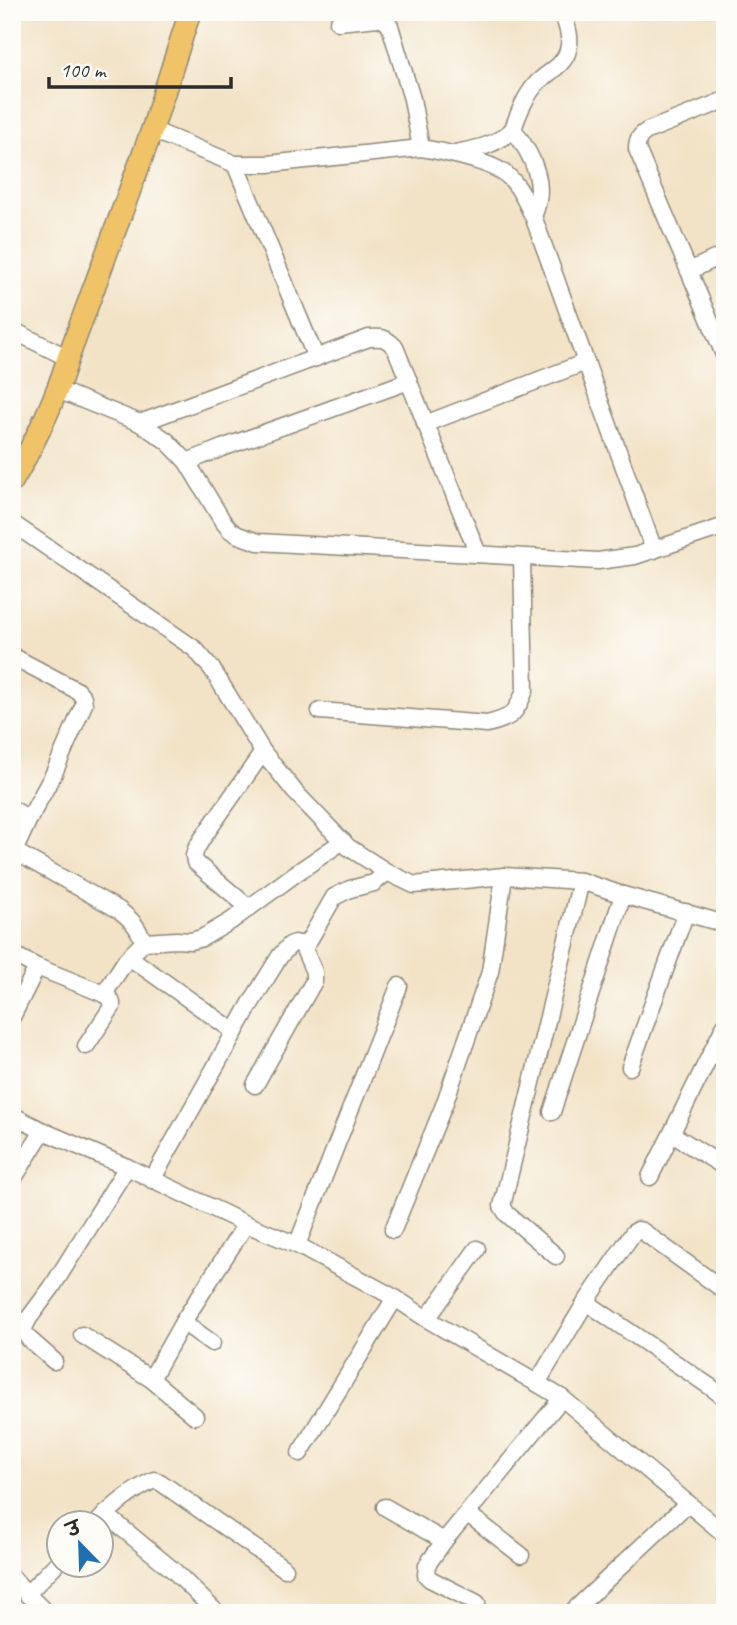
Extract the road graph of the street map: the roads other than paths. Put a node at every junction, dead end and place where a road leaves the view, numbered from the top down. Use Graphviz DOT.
graph roads {
  1 [pos="190,12"];
  2 [pos="562,12"];
  3 [pos="338,22"];
  4 [pos="725,100"];
  5 [pos="513,129"];
  6 [pos="152,130"];
  7 [pos="421,148"];
  8 [pos="451,154"];
  9 [pos="235,164"];
  10 [pos="533,216"];
  11 [pos="725,254"];
  12 [pos="689,271"];
  13 [pos="12,330"];
  14 [pos="725,357"];
  15 [pos="68,358"];
  16 [pos="316,358"];
  17 [pos="586,362"];
  18 [pos="408,381"];
  19 [pos="58,390"];
  20 [pos="140,423"];
  21 [pos="425,424"];
  22 [pos="187,462"];
  23 [pos="12,482"];
  24 [pos="12,523"];
  25 [pos="725,526"];
  26 [pos="654,550"];
  27 [pos="478,554"];
  28 [pos="522,558"];
  29 [pos="12,656"];
  30 [pos="320,711"];
  31 [pos="263,752"];
  32 [pos="12,810"];
  33 [pos="29,819"];
  34 [pos="342,841"];
  35 [pos="13,853"];
  36 [pos="387,872"];
  37 [pos="504,876"];
  38 [pos="581,881"];
  39 [pos="624,895"];
  40 [pos="249,908"];
  41 [pos="686,912"];
  42 [pos="725,924"];
  43 [pos="144,942"];
  44 [pos="306,945"];
  45 [pos="12,954"];
  46 [pos="129,957"];
  47 [pos="37,967"];
  48 [pos="399,986"];
  49 [pos="104,994"];
  50 [pos="12,1017"];
  51 [pos="725,1025"];
  52 [pos="235,1032"];
  53 [pos="86,1046"];
  54 [pos="630,1067"];
  55 [pos="255,1085"];
  56 [pos="552,1112"];
  57 [pos="12,1115"];
  58 [pos="43,1131"];
  59 [pos="672,1134"];
  60 [pos="127,1167"];
  61 [pos="723,1167"];
  62 [pos="650,1177"];
  63 [pos="152,1180"];
  64 [pos="12,1181"];
  65 [pos="246,1224"];
  66 [pos="393,1230"];
  67 [pos="297,1245"];
  68 [pos="477,1249"];
  69 [pos="555,1256"];
  70 [pos="725,1291"];
  71 [pos="394,1298"];
  72 [pos="586,1302"];
  73 [pos="427,1319"];
  74 [pos="183,1322"];
  75 [pos="82,1335"];
  76 [pos="212,1343"];
  77 [pos="54,1361"];
  78 [pos="150,1379"];
  79 [pos="537,1383"];
  80 [pos="562,1398"];
  81 [pos="725,1398"];
  82 [pos="195,1416"];
  83 [pos="300,1453"];
  84 [pos="688,1503"];
  85 [pos="385,1507"];
  86 [pos="112,1510"];
  87 [pos="468,1514"];
  88 [pos="116,1530"];
  89 [pos="722,1532"];
  90 [pos="444,1541"];
  91 [pos="521,1555"];
  92 [pos="285,1569"];
  93 [pos="46,1574"];
  94 [pos="12,1577"];
  95 [pos="27,1594"];
  96 [pos="477,1603"];
  97 [pos="46,1613"];
  98 [pos="216,1613"];
  99 [pos="571,1613"];
  1 -- 6 [label="main road"];
  2 -- 5 [label="street"];
  3 -- 7 [label="street"];
  4 -- 12 [label="street"];
  5 -- 8 [label="street"];
  5 -- 10 [label="street"];
  6 -- 9 [label="street"];
  6 -- 15 [label="main road"];
  7 -- 8 [label="street"];
  7 -- 9 [label="street"];
  8 -- 10 [label="street"];
  9 -- 16 [label="street"];
  10 -- 17 [label="street"];
  11 -- 12 [label="street"];
  12 -- 14 [label="street"];
  13 -- 15 [label="street"];
  15 -- 19 [label="main road"];
  16 -- 18 [label="street"];
  16 -- 20 [label="street"];
  17 -- 21 [label="street"];
  17 -- 26 [label="street"];
  18 -- 21 [label="street"];
  18 -- 22 [label="street"];
  19 -- 20 [label="street"];
  19 -- 23 [label="main road"];
  20 -- 22 [label="street"];
  21 -- 27 [label="street"];
  22 -- 27 [label="street"];
  24 -- 31 [label="street"];
  25 -- 26 [label="street"];
  26 -- 28 [label="street"];
  27 -- 28 [label="street"];
  28 -- 30 [label="street"];
  29 -- 33 [label="street"];
  31 -- 34 [label="street"];
  31 -- 40 [label="street"];
  32 -- 33 [label="street"];
  33 -- 35 [label="street"];
  34 -- 36 [label="street"];
  34 -- 40 [label="street"];
  35 -- 43 [label="street"];
  36 -- 37 [label="street"];
  36 -- 44 [label="street"];
  37 -- 38 [label="street"];
  37 -- 66 [label="street"];
  38 -- 39 [label="street"];
  38 -- 69 [label="street"];
  39 -- 41 [label="street"];
  39 -- 56 [label="street"];
  40 -- 43 [label="street"];
  41 -- 42 [label="street"];
  41 -- 54 [label="street"];
  43 -- 46 [label="street"];
  44 -- 52 [label="street"];
  44 -- 55 [label="street"];
  45 -- 47 [label="street"];
  46 -- 49 [label="street"];
  46 -- 52 [label="street"];
  47 -- 49 [label="street"];
  47 -- 50 [label="street"];
  48 -- 67 [label="street"];
  49 -- 53 [label="street"];
  51 -- 59 [label="street"];
  52 -- 63 [label="street"];
  57 -- 58 [label="street"];
  58 -- 60 [label="street"];
  58 -- 64 [label="street"];
  59 -- 61 [label="street"];
  59 -- 62 [label="street"];
  60 -- 63 [label="street"];
  60 -- 77 [label="street"];
  63 -- 65 [label="street"];
  65 -- 67 [label="street"];
  65 -- 74 [label="street"];
  67 -- 71 [label="street"];
  68 -- 73 [label="street"];
  70 -- 72 [label="street"];
  71 -- 73 [label="street"];
  71 -- 83 [label="street"];
  72 -- 79 [label="street"];
  72 -- 81 [label="street"];
  73 -- 79 [label="street"];
  74 -- 76 [label="street"];
  74 -- 78 [label="street"];
  75 -- 78 [label="street"];
  78 -- 82 [label="street"];
  79 -- 80 [label="street"];
  80 -- 84 [label="street"];
  80 -- 87 [label="street"];
  84 -- 89 [label="street"];
  84 -- 99 [label="street"];
  85 -- 90 [label="street"];
  86 -- 92 [label="street"];
  87 -- 90 [label="street"];
  87 -- 91 [label="street"];
  88 -- 98 [label="street"];
  90 -- 96 [label="street"];
  93 -- 95 [label="street"];
  94 -- 95 [label="street"];
  95 -- 97 [label="street"];
}
